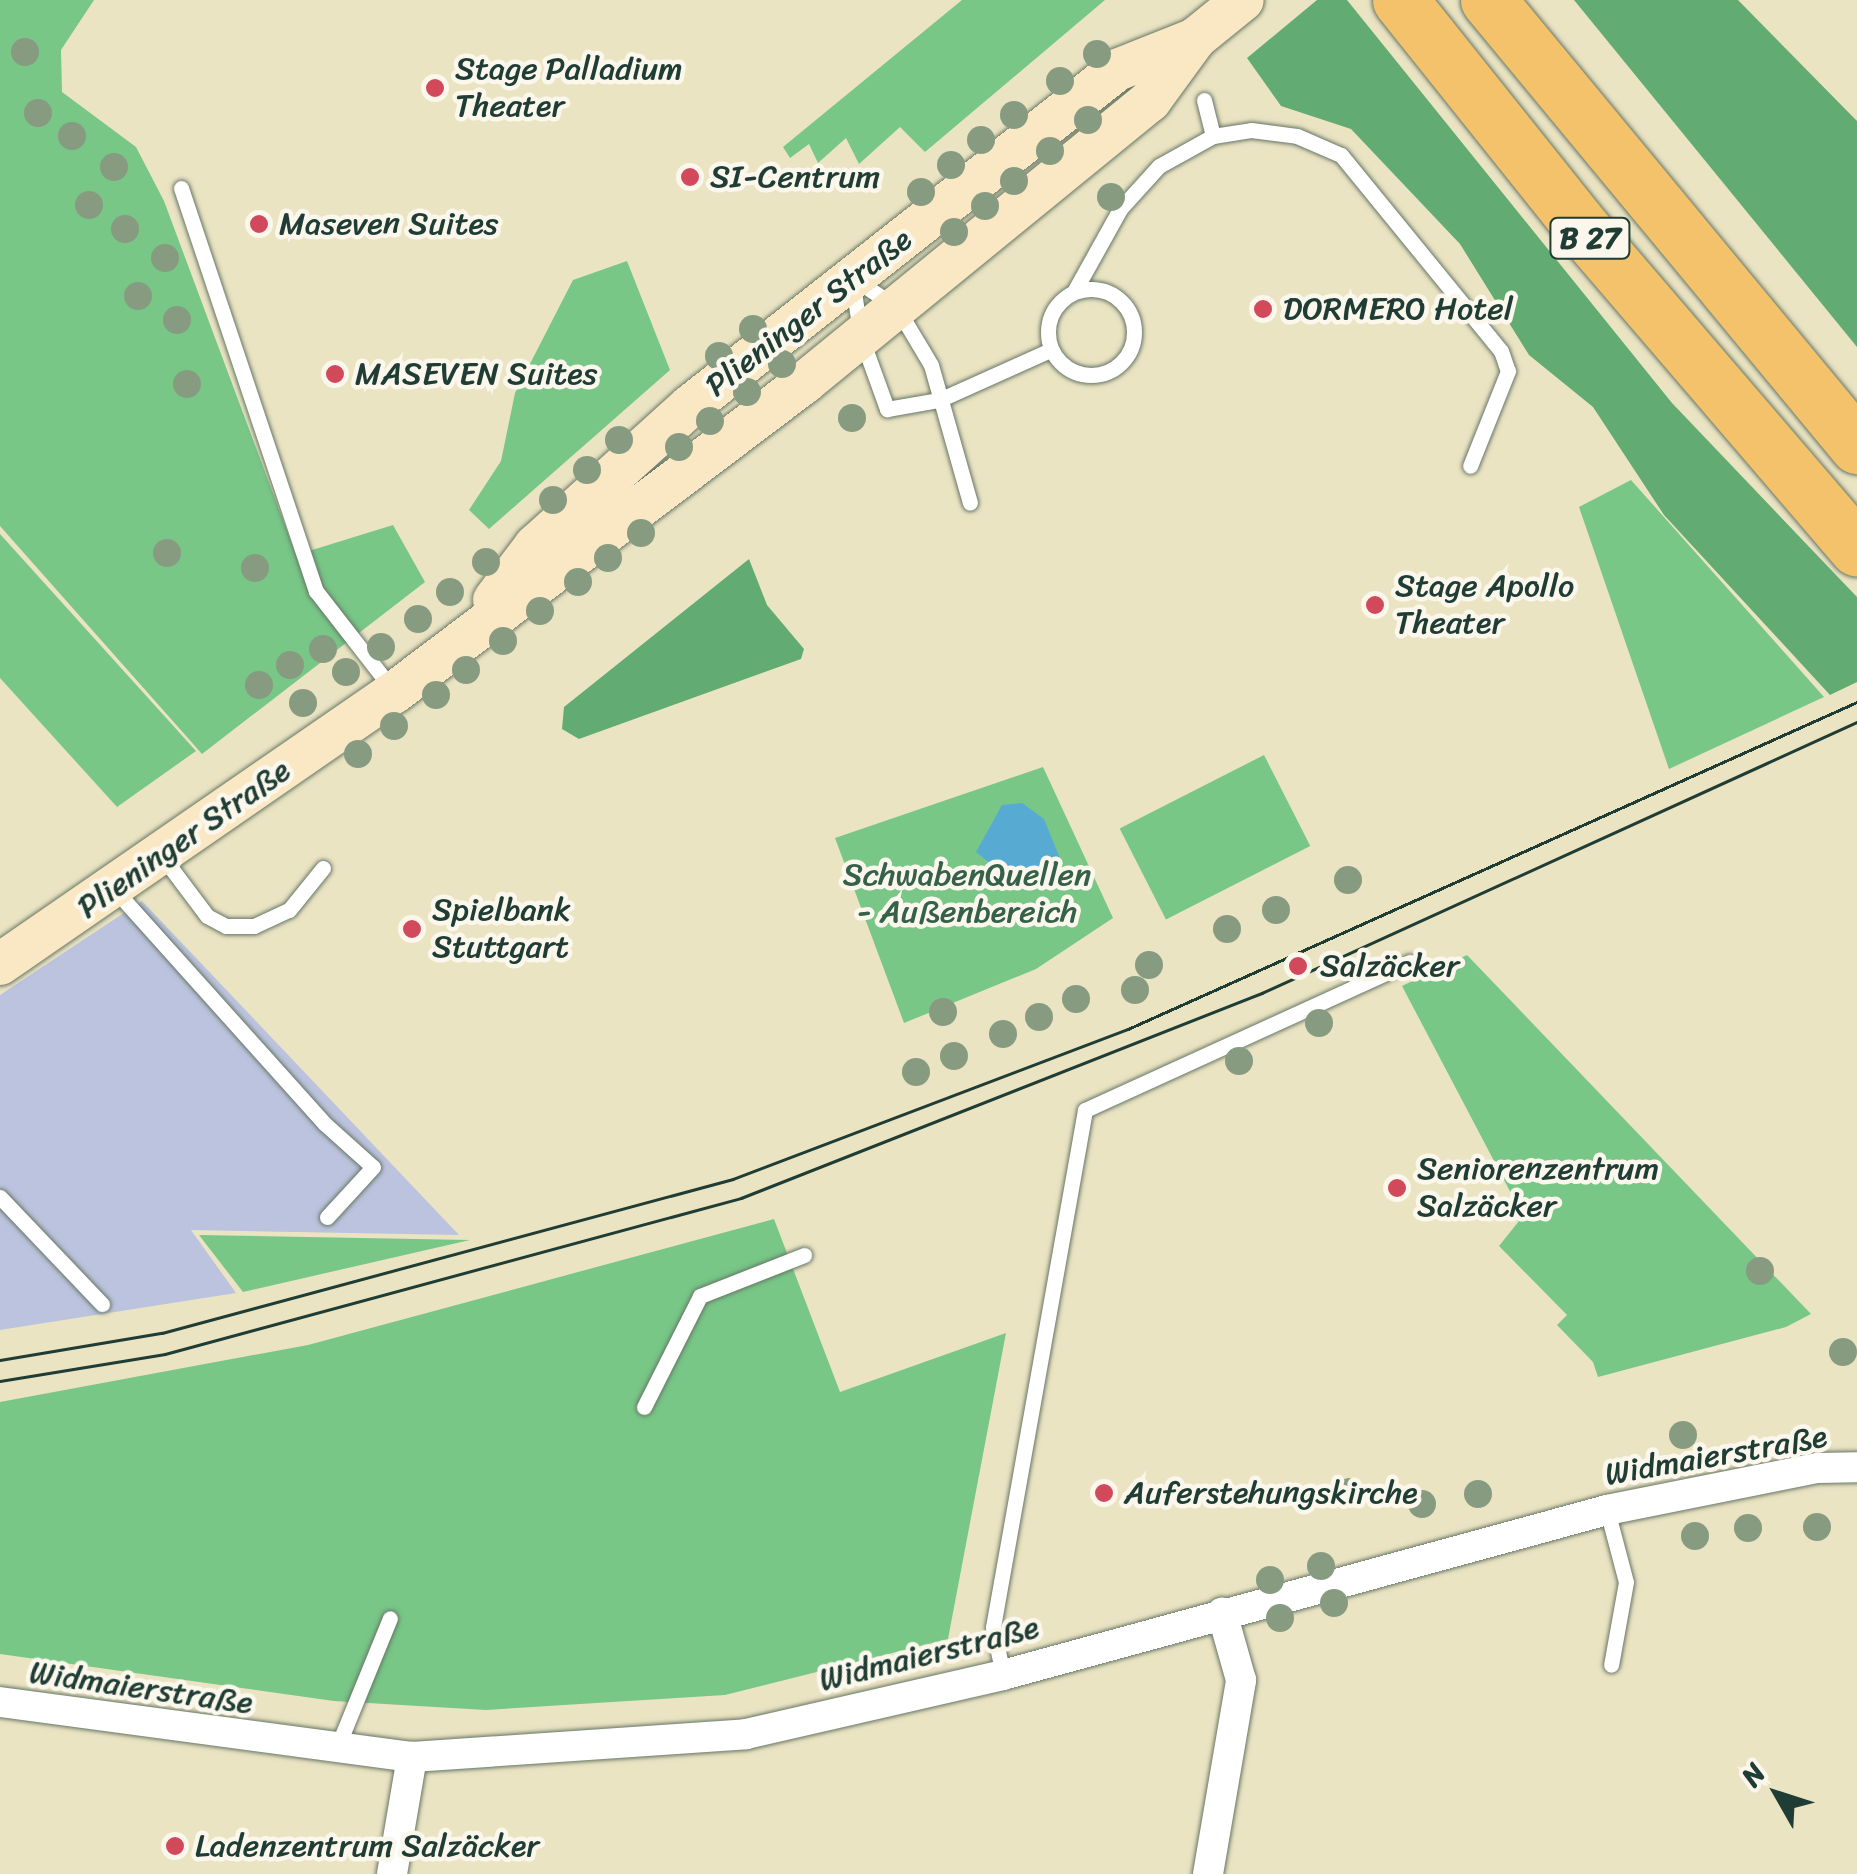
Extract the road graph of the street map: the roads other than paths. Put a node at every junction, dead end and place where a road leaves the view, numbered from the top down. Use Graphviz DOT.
graph roads {
  1 [pos="1243,0"];
  2 [pos="1400,0"];
  3 [pos="1488,0"];
  4 [pos="1196,38"];
  5 [pos="1204,100"];
  6 [pos="1213,136"];
  7 [pos="180,188"];
  8 [pos="852,277"];
  9 [pos="1075,290"];
  10 [pos="897,308"];
  11 [pos="860,337"];
  12 [pos="1050,350"];
  13 [pos="939,400"];
  14 [pos="1857,446"];
  15 [pos="623,466"];
  16 [pos="1470,466"];
  17 [pos="650,502"];
  18 [pos="970,502"];
  19 [pos="1857,548"];
  20 [pos="464,640"];
  21 [pos="395,692"];
  22 [pos="162,856"];
  23 [pos="323,868"];
  24 [pos="114,888"];
  25 [pos="1410,962"];
  26 [pos="0,964"];
  27 [pos="0,1197"];
  28 [pos="327,1217"];
  29 [pos="804,1255"];
  30 [pos="102,1304"];
  31 [pos="644,1407"];
  32 [pos="1857,1468"];
  33 [pos="1607,1510"];
  34 [pos="1222,1614"];
  35 [pos="390,1618"];
  36 [pos="1611,1665"];
  37 [pos="1003,1675"];
  38 [pos="0,1702"];
  39 [pos="336,1751"];
  40 [pos="412,1758"];
  41 [pos="392,1874"];
  42 [pos="1208,1874"];
  1 -- 4 [label="main road, Plieninger Straße"];
  2 -- 19 [label="highway, B 27"];
  3 -- 14 [label="highway, B 27"];
  4 -- 8 [label="main road, Plieninger Straße"];
  4 -- 10 [label="main road, Plieninger Straße"];
  5 -- 6 [label="lane"];
  6 -- 9 [label="lane"];
  6 -- 16 [label="lane"];
  7 -- 21 [label="lane"];
  8 -- 10 [label="lane"];
  8 -- 11 [label="lane"];
  8 -- 15 [label="main road, Plieninger Straße"];
  9 -- 12 [label="lane"];
  9 -- 12 [label="lane"];
  10 -- 11 [label="main road, Plieninger Straße"];
  10 -- 13 [label="lane"];
  11 -- 13 [label="lane"];
  11 -- 17 [label="main road, Plieninger Straße"];
  12 -- 13 [label="lane"];
  13 -- 18 [label="lane"];
  15 -- 17 [label="main road"];
  15 -- 20 [label="main road, Plieninger Straße"];
  17 -- 20 [label="main road, Plieninger Straße"];
  20 -- 21 [label="main road, Plieninger Straße"];
  21 -- 22 [label="main road, Plieninger Straße"];
  22 -- 23 [label="lane"];
  22 -- 24 [label="main road, Plieninger Straße"];
  24 -- 26 [label="main road, Plieninger Straße"];
  24 -- 28 [label="lane"];
  25 -- 37 [label="lane"];
  27 -- 30 [label="lane"];
  29 -- 31 [label="lane"];
  32 -- 33 [label="street, Widmaierstraße"];
  33 -- 34 [label="street, Widmaierstraße"];
  33 -- 36 [label="lane"];
  34 -- 37 [label="street, Widmaierstraße"];
  34 -- 42 [label="street"];
  35 -- 39 [label="lane"];
  37 -- 40 [label="street, Widmaierstraße"];
  38 -- 39 [label="street, Widmaierstraße"];
  39 -- 40 [label="street, Widmaierstraße"];
  40 -- 41 [label="street"];
}
